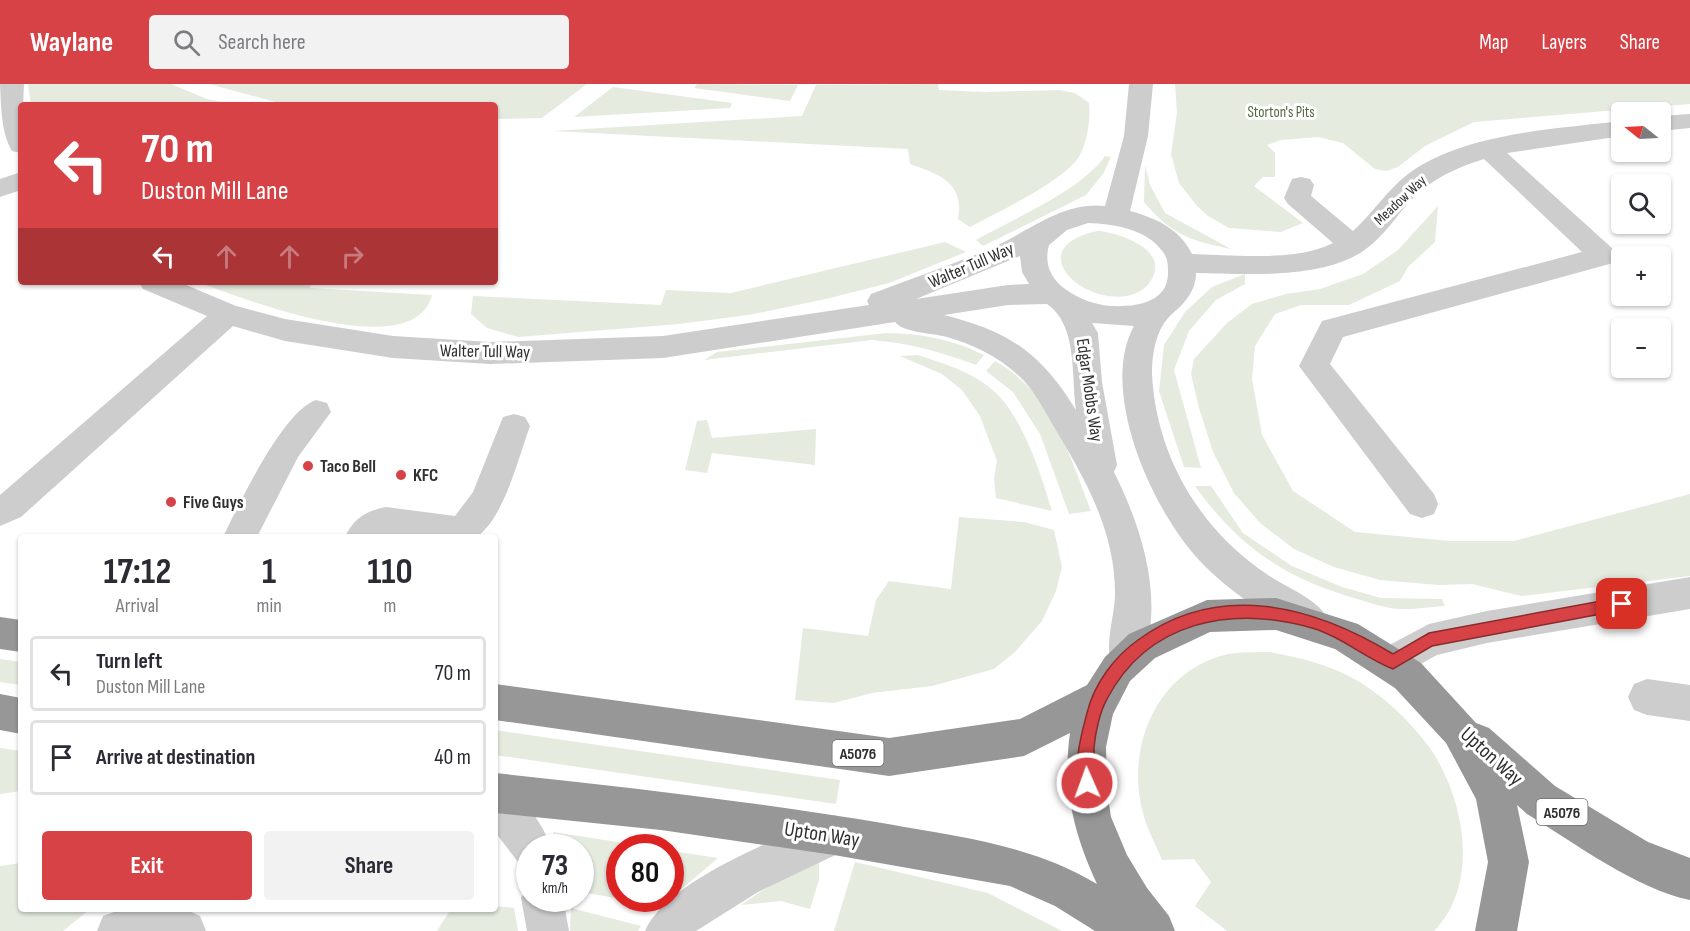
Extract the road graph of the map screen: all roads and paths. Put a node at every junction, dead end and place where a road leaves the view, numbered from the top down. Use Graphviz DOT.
graph roads {
  1 [pos="12,84"];
  2 [pos="1142,84"];
  3 [pos="1690,121"];
  4 [pos="1671,123"];
  5 [pos="1611,129"];
  6 [pos="18,133"];
  7 [pos="1489,150"];
  8 [pos="18,181"];
  9 [pos="1301,185"];
  10 [pos="0,189"];
  11 [pos="1116,216"];
  12 [pos="1046,230"];
  13 [pos="1353,244"];
  14 [pos="1182,263"];
  15 [pos="160,285"];
  16 [pos="1060,299"];
  17 [pos="1162,306"];
  18 [pos="228,314"];
  19 [pos="885,315"];
  20 [pos="826,322"];
  21 [pos="316,412"];
  22 [pos="1103,478"];
  23 [pos="1422,504"];
  24 [pos="0,512"];
  25 [pos="242,534"];
  26 [pos="365,534"];
  27 [pos="491,534"];
  28 [pos="1690,593"];
  29 [pos="1313,622"];
  30 [pos="0,633"];
  31 [pos="18,636"];
  32 [pos="1126,657"];
  33 [pos="1393,662"];
  34 [pos="1647,697"];
  35 [pos="1098,698"];
  36 [pos="498,702"];
  37 [pos="1690,703"];
  38 [pos="0,712"];
  39 [pos="18,715"];
  40 [pos="1452,719"];
  41 [pos="498,793"];
  42 [pos="498,803"];
  43 [pos="521,834"];
  44 [pos="834,836"];
  45 [pos="1690,879"];
  46 [pos="545,912"];
  47 [pos="118,931"];
  48 [pos="185,931"];
  49 [pos="548,931"];
  50 [pos="666,931"];
  51 [pos="1134,931"];
  52 [pos="1155,931"];
  53 [pos="1496,931"];
  1 -- 6 [label="street"];
  2 -- 11 [label="street"];
  3 -- 4 [label="street"];
  5 -- 7 [label="street, Meadow Way"];
  7 -- 13 [label="street, Meadow Way"];
  7 -- 23 [label="street"];
  8 -- 10 [label="street"];
  9 -- 13 [label="street"];
  11 -- 12 [label="street"];
  11 -- 14 [label="street"];
  12 -- 16 [label="street"];
  12 -- 20 [label="street, Walter Tull Way"];
  13 -- 14 [label="street, Meadow Way"];
  14 -- 17 [label="street"];
  15 -- 18 [label="street, Walter Tull Way"];
  16 -- 17 [label="street"];
  16 -- 19 [label="street, Walter Tull Way"];
  16 -- 22 [label="street, Edgar Mobbs Way"];
  17 -- 29 [label="street"];
  18 -- 20 [label="street, Walter Tull Way"];
  18 -- 24 [label="street"];
  19 -- 20 [label="street, Walter Tull Way"];
  19 -- 22 [label="street, Edgar Mobbs Way"];
  21 -- 25 [label="street"];
  22 -- 32 [label="street, Edgar Mobbs Way"];
  26 -- 27 [label="street"];
  28 -- 33 [label="street"];
  29 -- 32 [label="highway"];
  29 -- 33 [label="highway"];
  30 -- 31 [label="highway"];
  32 -- 35 [label="highway"];
  33 -- 40 [label="highway"];
  34 -- 37 [label="street"];
  35 -- 36 [label="highway, A5076"];
  35 -- 52 [label="highway"];
  38 -- 39 [label="highway"];
  40 -- 45 [label="highway, Upton Way / A5076"];
  40 -- 53 [label="highway"];
  41 -- 44 [label="highway, Upton Way"];
  42 -- 43 [label="street"];
  44 -- 50 [label="street"];
  44 -- 51 [label="highway, Upton Way"];
  46 -- 49 [label="street"];
  47 -- 48 [label="street"];
}
